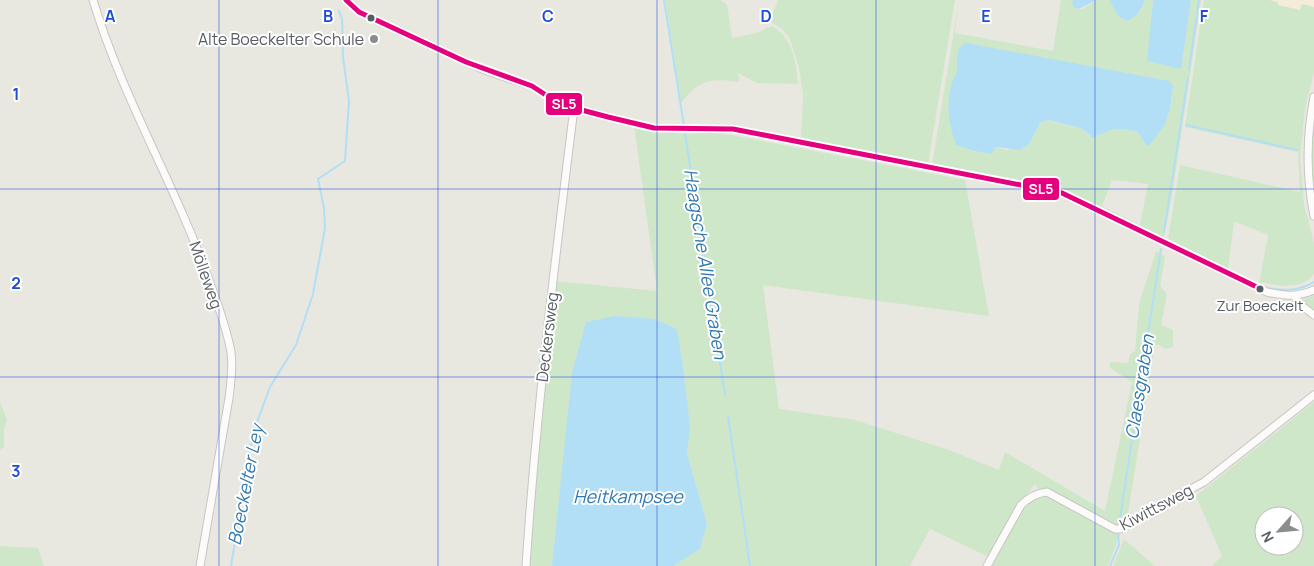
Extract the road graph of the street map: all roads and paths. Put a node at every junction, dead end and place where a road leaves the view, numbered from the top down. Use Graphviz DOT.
graph roads {
  1 [pos="92,0"];
  2 [pos="346,0"];
  3 [pos="1314,97"];
  4 [pos="574,108"];
  5 [pos="1314,216"];
  6 [pos="1314,290"];
  7 [pos="1294,296"];
  8 [pos="1314,315"];
  9 [pos="1314,395"];
  10 [pos="200,566"];
  11 [pos="526,566"];
  12 [pos="987,566"];
  1 -- 10 [label="street, Mölleweg"];
  2 -- 4 [label="street"];
  3 -- 5 [label="street"];
  4 -- 7 [label="street"];
  4 -- 11 [label="street, Deckersweg"];
  6 -- 7 [label="street"];
  7 -- 8 [label="street"];
  9 -- 12 [label="street, Kiwittsweg"];
}
